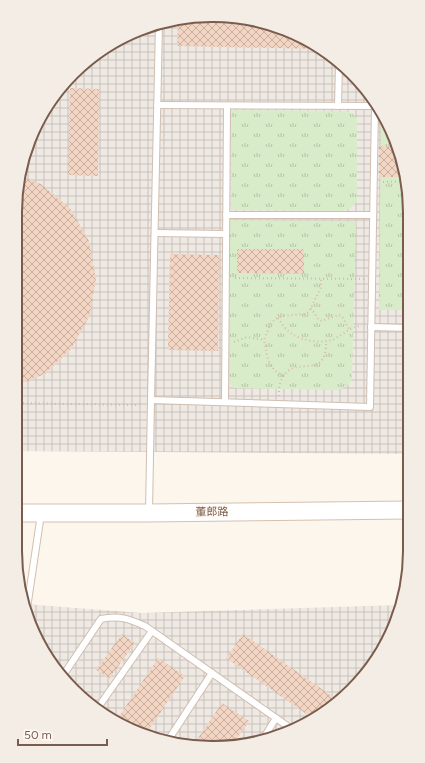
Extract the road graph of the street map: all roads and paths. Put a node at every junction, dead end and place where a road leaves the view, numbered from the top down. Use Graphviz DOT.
graph roads {
  1 [pos="159,29"];
  2 [pos="339,70"];
  3 [pos="157,105"];
  4 [pos="227,106"];
  5 [pos="338,106"];
  6 [pos="370,106"];
  7 [pos="377,116"];
  8 [pos="374,182"];
  9 [pos="400,182"];
  10 [pos="226,215"];
  11 [pos="373,215"];
  12 [pos="155,233"];
  13 [pos="226,234"];
  14 [pos="225,278"];
  15 [pos="321,279"];
  16 [pos="372,279"];
  17 [pos="311,308"];
  18 [pos="278,318"];
  19 [pos="371,327"];
  20 [pos="403,328"];
  21 [pos="349,329"];
  22 [pos="264,340"];
  23 [pos="326,341"];
  24 [pos="225,342"];
  25 [pos="283,376"];
  26 [pos="152,400"];
  27 [pos="224,402"];
  28 [pos="22,403"];
  29 [pos="278,404"];
  30 [pos="403,510"];
  31 [pos="22,513"];
  32 [pos="148,513"];
  33 [pos="41,514"];
  34 [pos="28,600"];
  35 [pos="152,631"];
  36 [pos="66,672"];
  37 [pos="212,673"];
  38 [pos="100,704"];
  39 [pos="276,718"];
  40 [pos="286,725"];
  41 [pos="266,734"];
  42 [pos="171,736"];
  1 -- 3 [label="lane"];
  2 -- 5 [label="lane"];
  3 -- 4 [label="lane"];
  3 -- 12 [label="lane"];
  4 -- 5 [label="lane"];
  4 -- 10 [label="lane"];
  5 -- 6 [label="lane"];
  7 -- 8 [label="lane"];
  8 -- 9 [label="path"];
  8 -- 11 [label="lane"];
  10 -- 11 [label="lane"];
  10 -- 13 [label="lane"];
  11 -- 16 [label="lane"];
  12 -- 13 [label="lane"];
  12 -- 26 [label="lane"];
  13 -- 14 [label="lane"];
  14 -- 15 [label="path"];
  14 -- 24 [label="lane"];
  15 -- 16 [label="path"];
  15 -- 17 [label="path"];
  16 -- 19 [label="lane"];
  17 -- 18 [label="path"];
  17 -- 21 [label="path"];
  18 -- 22 [label="path"];
  18 -- 23 [label="path"];
  19 -- 20 [label="lane"];
  19 -- 21 [label="path"];
  19 -- 29 [label="lane"];
  21 -- 23 [label="path"];
  22 -- 24 [label="path"];
  22 -- 25 [label="path"];
  23 -- 25 [label="path"];
  24 -- 27 [label="lane"];
  25 -- 29 [label="path"];
  26 -- 27 [label="lane"];
  26 -- 28 [label="path"];
  26 -- 32 [label="lane"];
  27 -- 29 [label="lane"];
  30 -- 32 [label="main road, 董郎路"];
  31 -- 33 [label="main road, 董郎路"];
  32 -- 33 [label="main road, 董郎路"];
  33 -- 34 [label="lane"];
  35 -- 36 [label="lane"];
  35 -- 37 [label="lane"];
  35 -- 38 [label="lane"];
  37 -- 39 [label="lane"];
  37 -- 42 [label="lane"];
  39 -- 40 [label="lane"];
  39 -- 41 [label="lane"];
}
